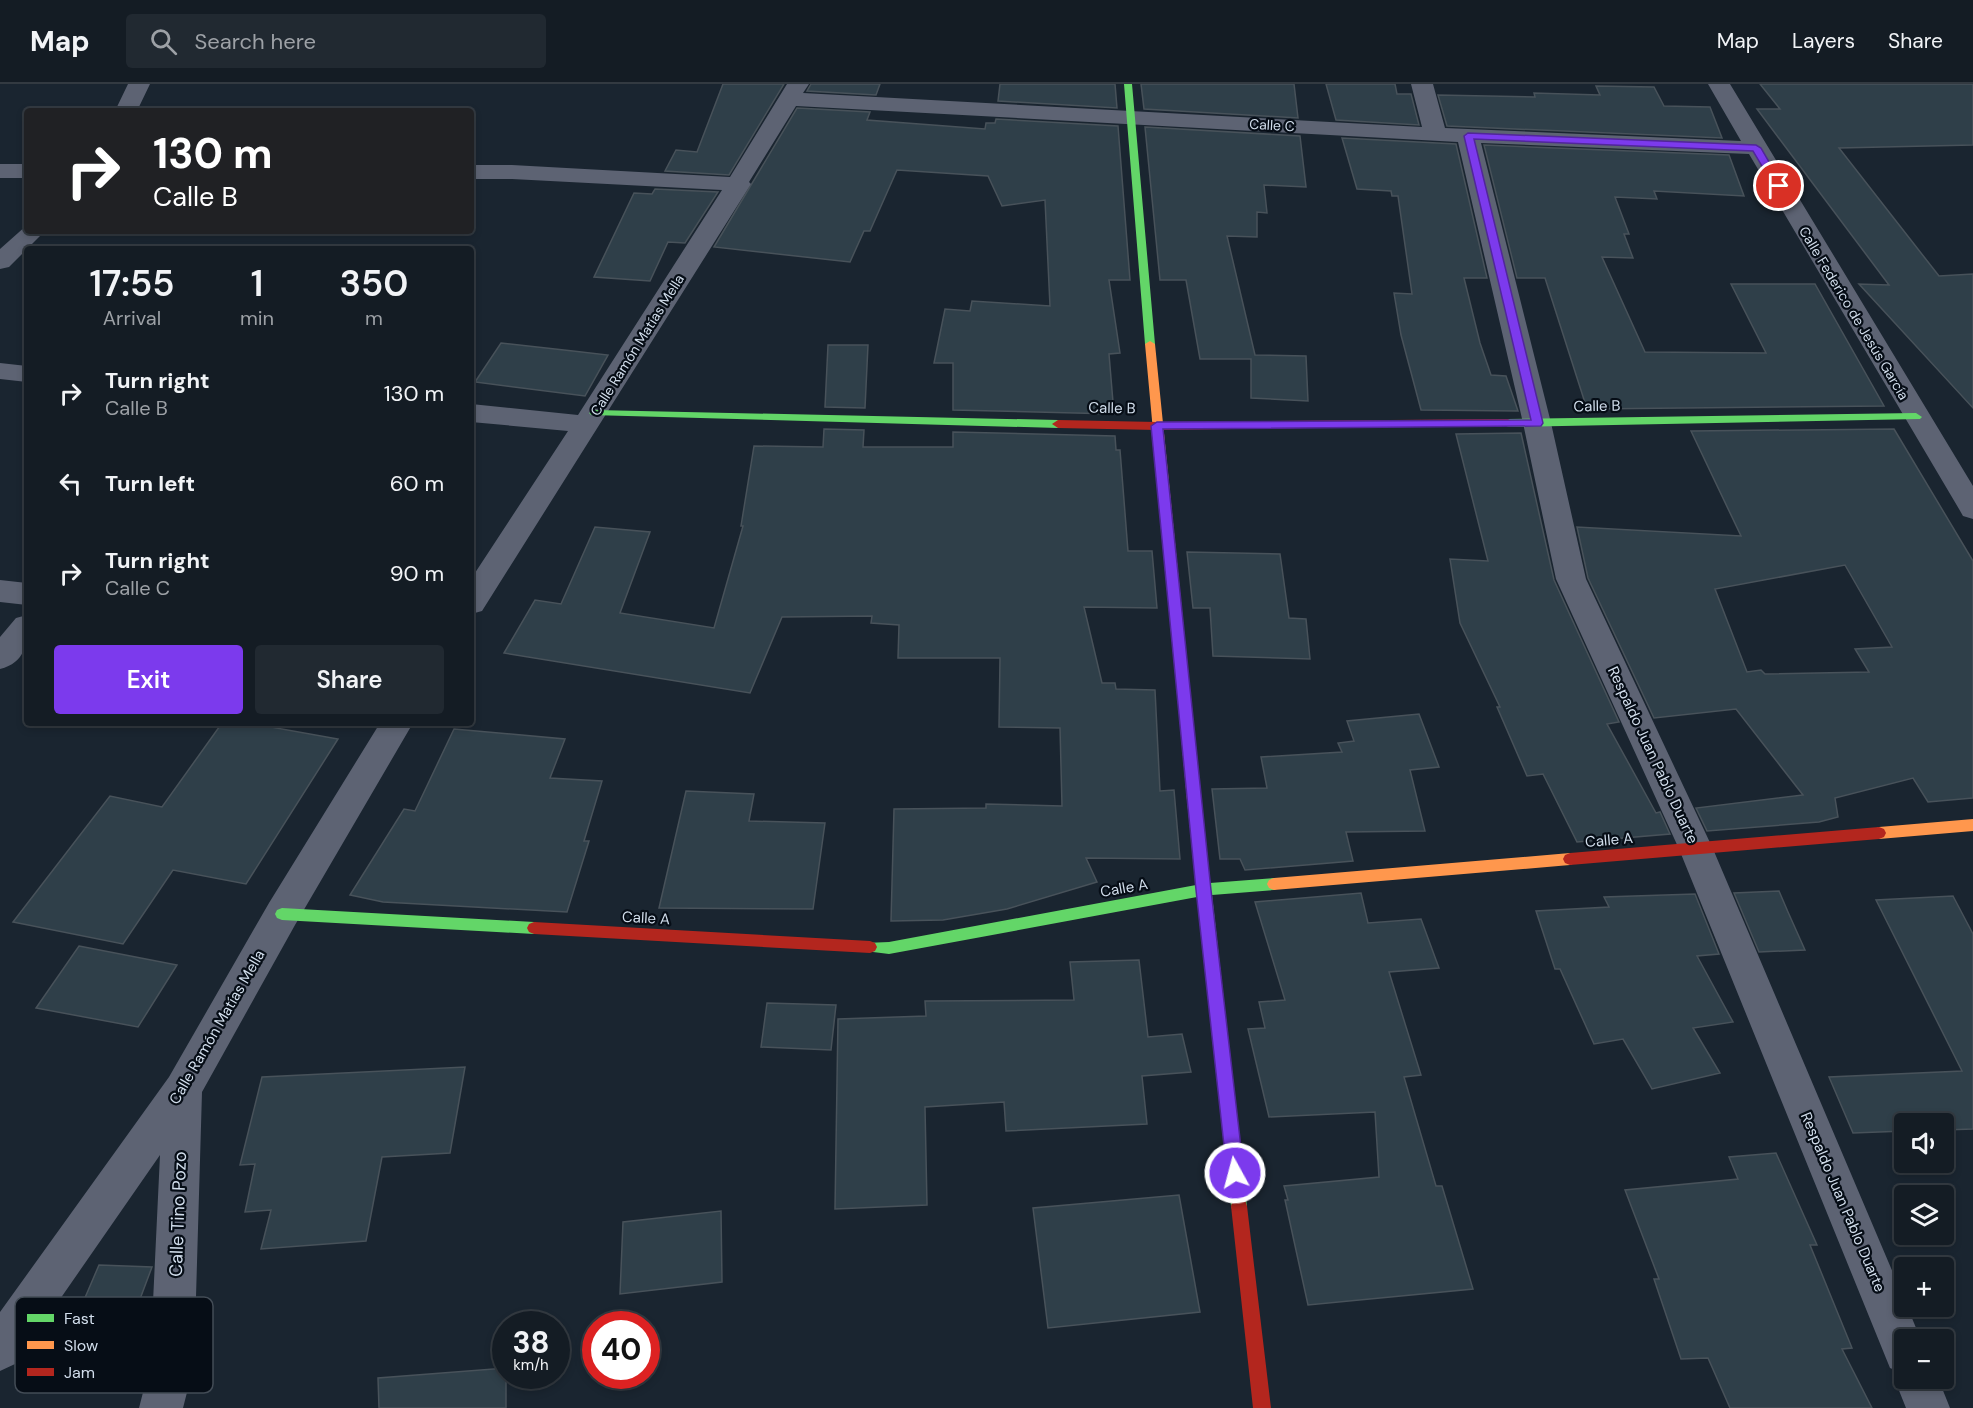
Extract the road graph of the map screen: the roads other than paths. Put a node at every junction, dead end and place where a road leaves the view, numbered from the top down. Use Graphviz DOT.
graph roads {
  1 [pos="138,84"];
  2 [pos="1128,84"];
  3 [pos="1422,84"];
  4 [pos="1719,84"];
  5 [pos="793,92"];
  6 [pos="127,108"];
  7 [pos="1132,119"];
  8 [pos="1435,133"];
  9 [pos="1468,136"];
  10 [pos="1756,148"];
  11 [pos="0,171"];
  12 [pos="24,171"];
  13 [pos="474,172"];
  14 [pos="739,184"];
  15 [pos="30,234"];
  16 [pos="0,262"];
  17 [pos="0,371"];
  18 [pos="24,374"];
  19 [pos="474,413"];
  20 [pos="1916,417"];
  21 [pos="591,419"];
  22 [pos="1537,423"];
  23 [pos="1157,426"];
  24 [pos="1973,508"];
  25 [pos="0,591"];
  26 [pos="24,594"];
  27 [pos="474,598"];
  28 [pos="24,630"];
  29 [pos="0,658"];
  30 [pos="395,726"];
  31 [pos="1973,825"];
  32 [pos="1696,849"];
  33 [pos="1203,890"];
  34 [pos="282,914"];
  35 [pos="183,1090"];
  36 [pos="37,1297"];
  37 [pos="175,1297"];
  38 [pos="15,1328"];
  39 [pos="1895,1329"];
  40 [pos="0,1349"];
  41 [pos="1920,1389"];
  42 [pos="165,1393"];
  43 [pos="161,1408"];
  44 [pos="1262,1408"];
  45 [pos="1928,1408"];
  1 -- 6 [label="street"];
  2 -- 7 [label="street"];
  3 -- 8 [label="street"];
  4 -- 10 [label="street, Calle Federico de Jesús García"];
  5 -- 7 [label="street, Calle C"];
  5 -- 14 [label="street, Calle Ramón Matías Mella"];
  7 -- 8 [label="street, Calle C"];
  7 -- 23 [label="street"];
  8 -- 9 [label="street, Calle C"];
  9 -- 10 [label="street, Calle C"];
  9 -- 22 [label="street, Respaldo Juan Pablo Duarte"];
  10 -- 20 [label="street, Calle Federico de Jesús García"];
  11 -- 12 [label="street"];
  13 -- 14 [label="street"];
  14 -- 21 [label="street, Calle Ramón Matías Mella"];
  15 -- 16 [label="street"];
  17 -- 18 [label="street"];
  19 -- 21 [label="street"];
  20 -- 22 [label="street, Calle B"];
  20 -- 24 [label="street, Calle Federico de Jesús García"];
  21 -- 23 [label="street, Calle B"];
  21 -- 27 [label="street, Calle Ramón Matías Mella"];
  22 -- 23 [label="street, Calle B"];
  22 -- 32 [label="street, Respaldo Juan Pablo Duarte"];
  23 -- 33 [label="street"];
  25 -- 26 [label="street"];
  28 -- 29 [label="street"];
  30 -- 34 [label="street, Calle Ramón Matías Mella"];
  31 -- 32 [label="street, Calle A"];
  32 -- 33 [label="street, Calle A"];
  32 -- 39 [label="street, Respaldo Juan Pablo Duarte"];
  33 -- 34 [label="street, Calle A"];
  33 -- 44 [label="street"];
  34 -- 35 [label="street, Calle Ramón Matías Mella"];
  35 -- 36 [label="street, Calle Ramón Matías Mella"];
  35 -- 37 [label="street, Calle Tino Pozo"];
  38 -- 40 [label="street, Calle Ramón Matías Mella"];
  41 -- 45 [label="street"];
  42 -- 43 [label="street, Calle Tino Pozo"];
}
